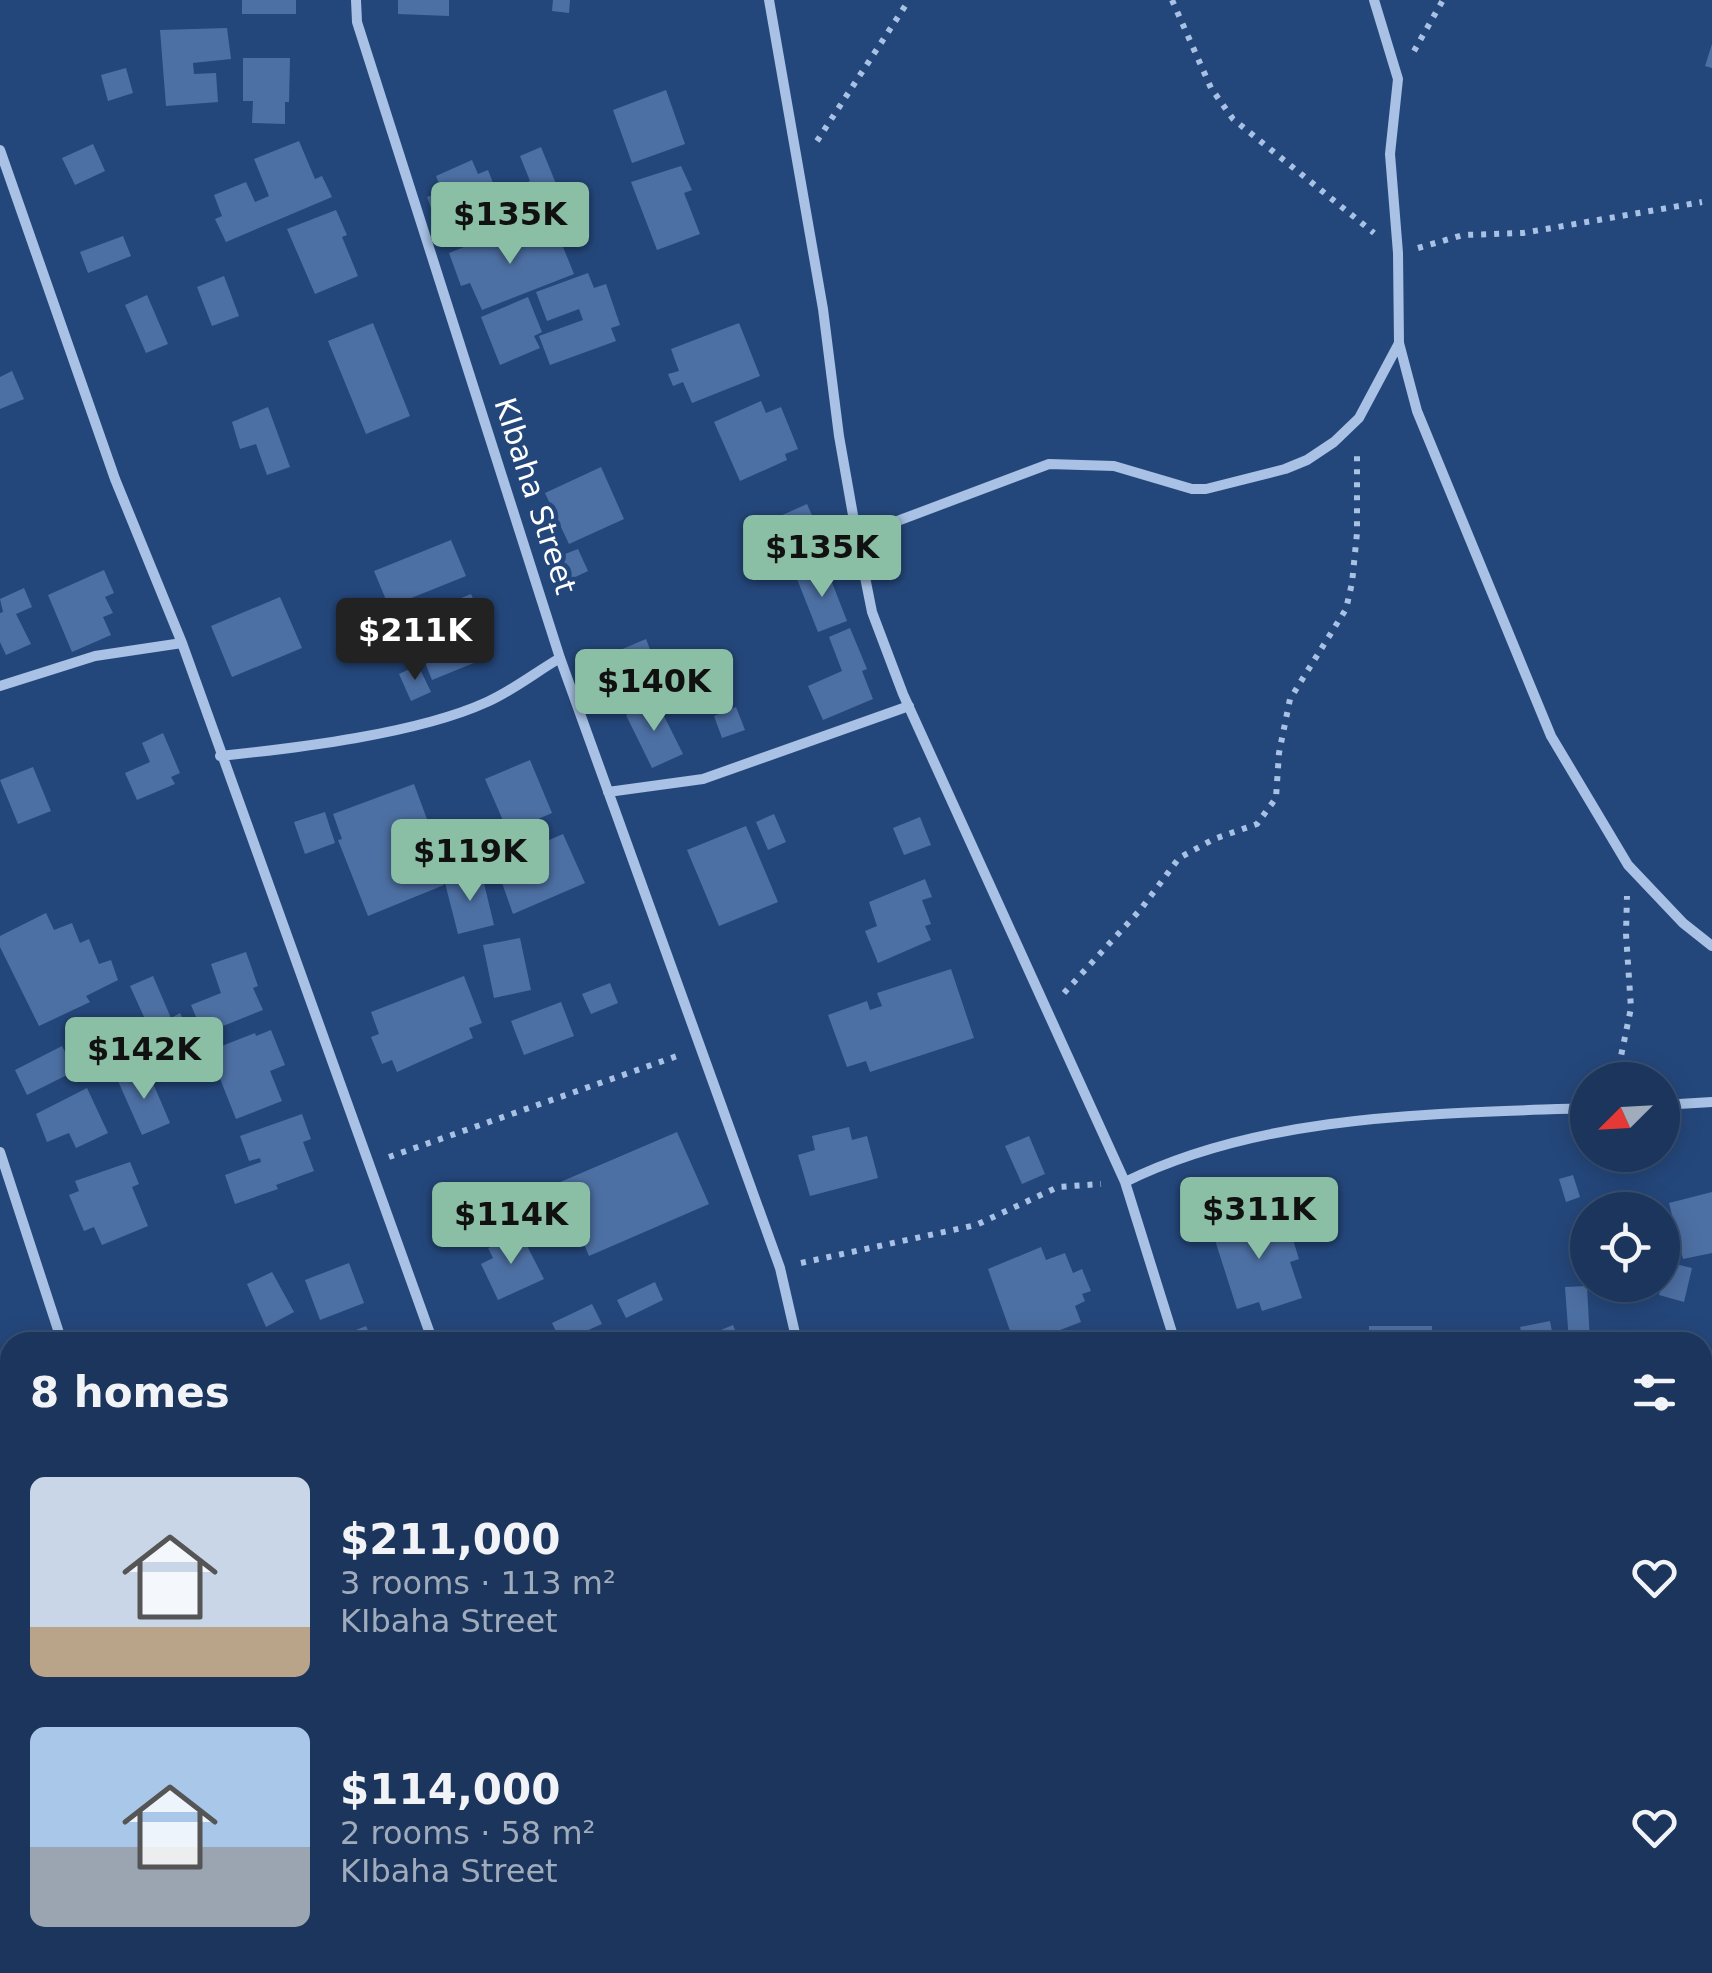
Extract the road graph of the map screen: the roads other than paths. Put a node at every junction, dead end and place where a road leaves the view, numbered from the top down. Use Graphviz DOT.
graph roads {
  1 [pos="356,0"];
  2 [pos="769,0"];
  3 [pos="1374,0"];
  4 [pos="0,150"];
  5 [pos="1399,344"];
  6 [pos="856,532"];
  7 [pos="182,643"];
  8 [pos="560,658"];
  9 [pos="0,686"];
  10 [pos="909,706"];
  11 [pos="220,756"];
  12 [pos="608,792"];
  13 [pos="1712,946"];
  14 [pos="1712,1102"];
  15 [pos="1680,1104"];
  16 [pos="1570,1109"];
  17 [pos="0,1152"];
  18 [pos="1125,1182"];
  19 [pos="59,1332"];
  20 [pos="429,1332"];
  21 [pos="795,1332"];
  22 [pos="1172,1332"];
  1 -- 8 [label="street, KIbaha Street"];
  2 -- 6 [label="street"];
  3 -- 5 [label="street"];
  4 -- 7 [label="street"];
  5 -- 6 [label="street"];
  5 -- 13 [label="street"];
  6 -- 10 [label="street"];
  7 -- 9 [label="street"];
  7 -- 11 [label="street"];
  8 -- 11 [label="street"];
  8 -- 12 [label="street, KIbaha Street"];
  10 -- 12 [label="street"];
  10 -- 18 [label="street"];
  11 -- 20 [label="street"];
  12 -- 21 [label="street, KIbaha Street"];
  14 -- 15 [label="street"];
  16 -- 18 [label="street"];
  17 -- 19 [label="street"];
  18 -- 22 [label="street"];
}
